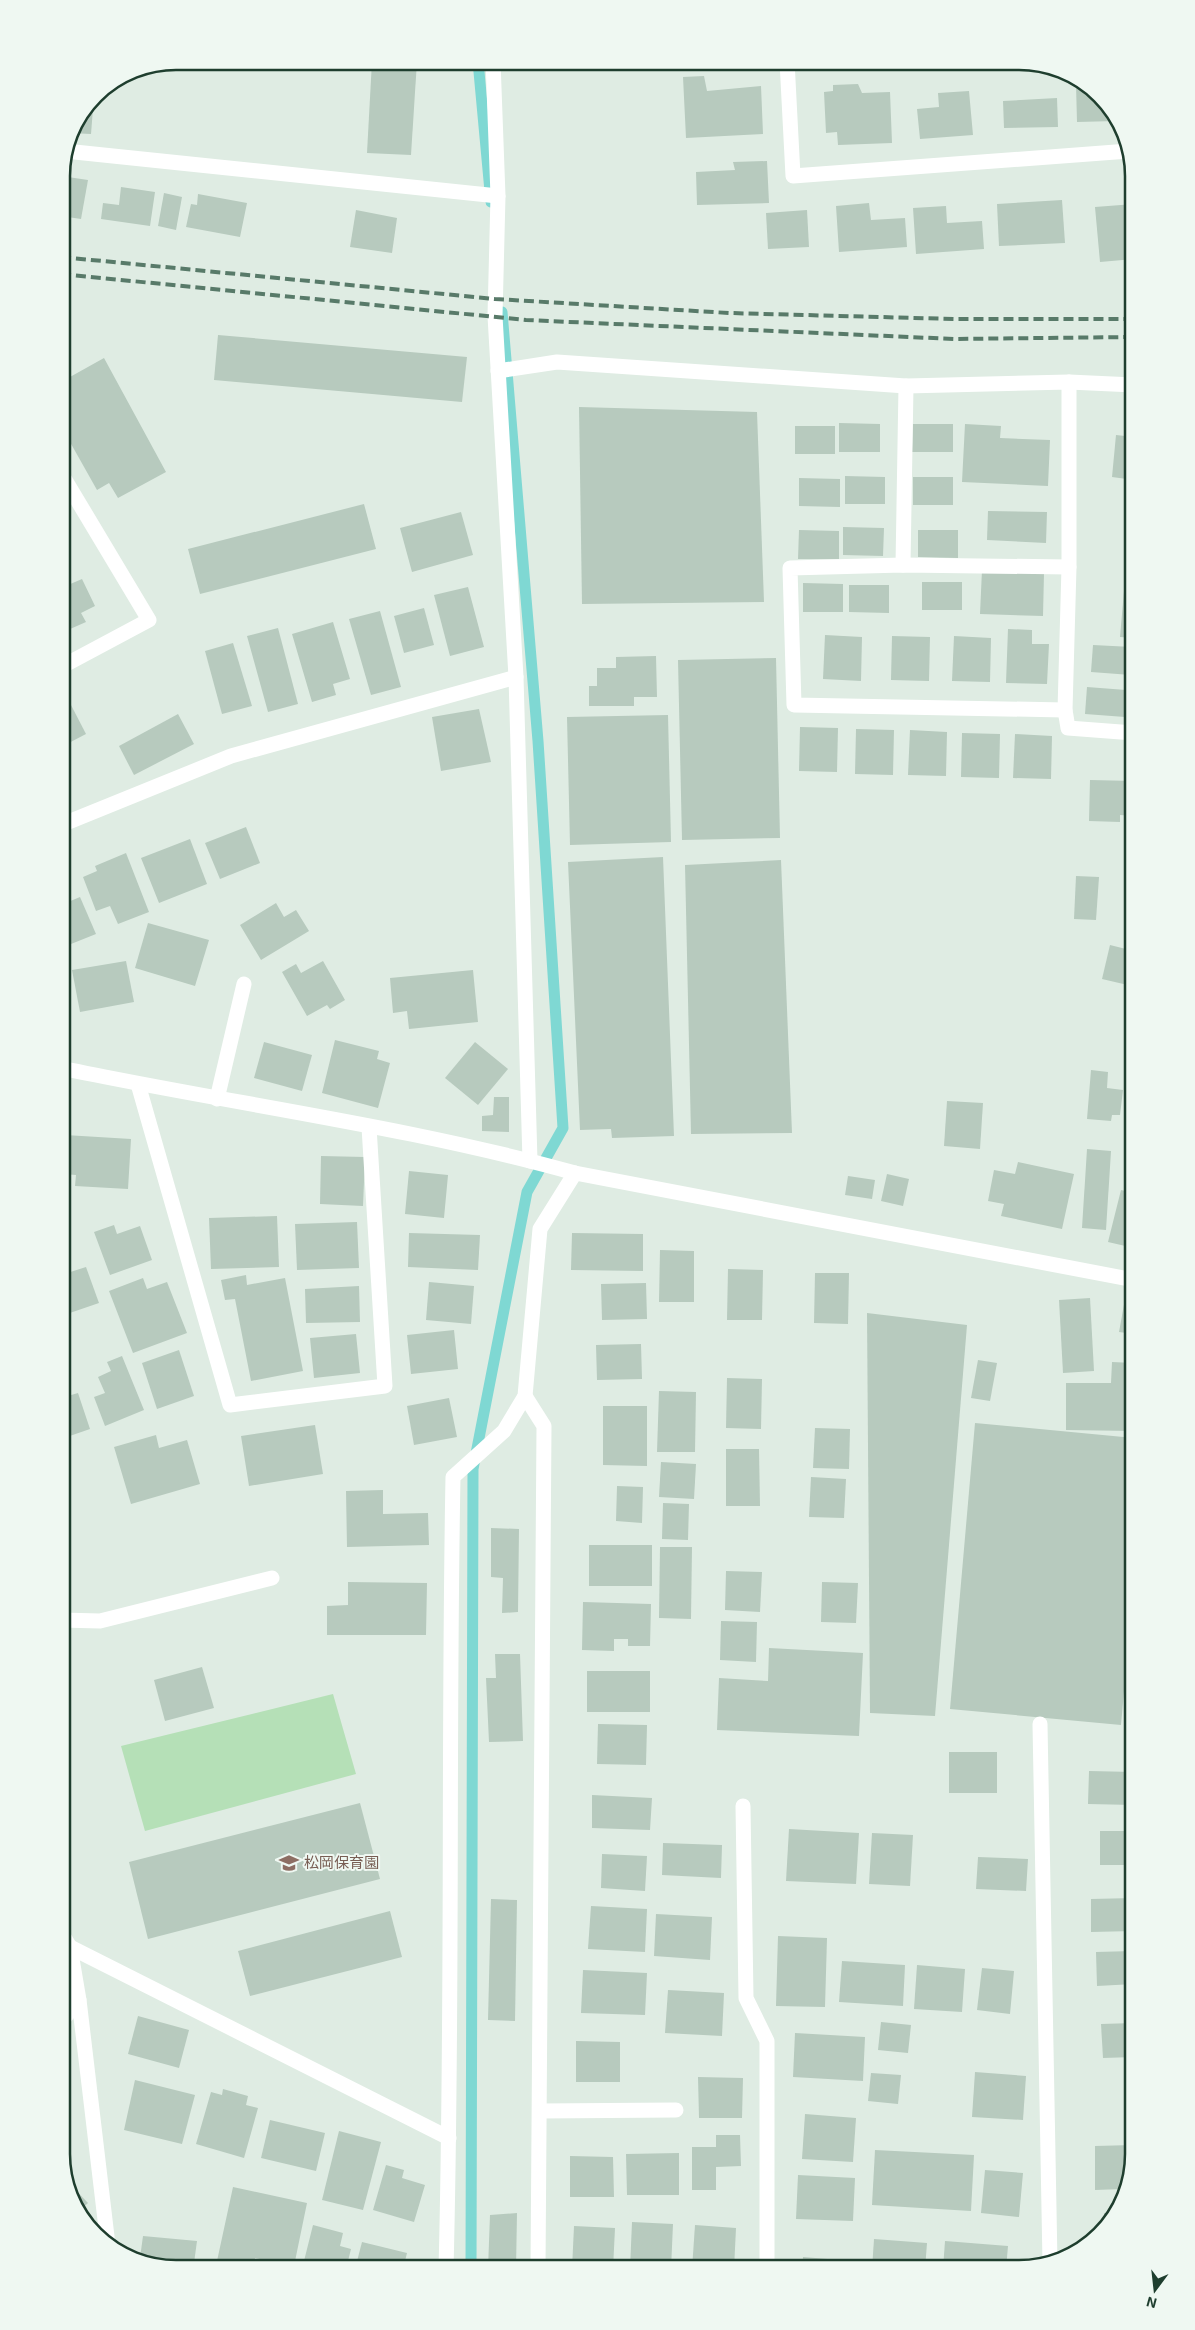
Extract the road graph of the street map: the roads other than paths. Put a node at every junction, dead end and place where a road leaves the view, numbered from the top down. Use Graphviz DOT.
graph roads {
  1 [pos="493,70"];
  2 [pos="787,70"];
  3 [pos="73,152"];
  4 [pos="1122,152"];
  5 [pos="498,196"];
  6 [pos="498,371"];
  7 [pos="1069,382"];
  8 [pos="1125,385"];
  9 [pos="906,386"];
  10 [pos="70,487"];
  11 [pos="903,565"];
  12 [pos="1069,567"];
  13 [pos="70,662"];
  14 [pos="516,677"];
  15 [pos="1065,710"];
  16 [pos="1125,732"];
  17 [pos="70,821"];
  18 [pos="244,984"];
  19 [pos="70,1070"];
  20 [pos="138,1084"];
  21 [pos="217,1099"];
  22 [pos="369,1127"];
  23 [pos="530,1160"];
  24 [pos="575,1173"];
  25 [pos="1125,1278"];
  26 [pos="524,1396"];
  27 [pos="272,1578"];
  28 [pos="70,1620"];
  29 [pos="1040,1724"];
  30 [pos="743,1806"];
  31 [pos="70,1947"];
  32 [pos="79,2000"];
  33 [pos="70,2011"];
  34 [pos="676,2110"];
  35 [pos="540,2111"];
  36 [pos="449,2138"];
  37 [pos="107,2234"];
  38 [pos="1050,2255"];
  39 [pos="446,2260"];
  40 [pos="538,2260"];
  41 [pos="767,2260"];
  1 -- 5 [label="street"];
  2 -- 4 [label="street"];
  3 -- 5 [label="street"];
  5 -- 6 [label="street"];
  6 -- 9 [label="street"];
  6 -- 14 [label="street"];
  7 -- 8 [label="street"];
  7 -- 9 [label="street"];
  7 -- 12 [label="street"];
  9 -- 11 [label="street"];
  10 -- 13 [label="street"];
  11 -- 12 [label="street"];
  11 -- 15 [label="street"];
  12 -- 15 [label="street"];
  14 -- 17 [label="street"];
  14 -- 23 [label="street"];
  15 -- 16 [label="street"];
  18 -- 21 [label="street"];
  19 -- 20 [label="street"];
  20 -- 21 [label="street"];
  20 -- 22 [label="street"];
  21 -- 22 [label="street"];
  22 -- 23 [label="street"];
  23 -- 24 [label="street"];
  24 -- 25 [label="street"];
  24 -- 26 [label="street"];
  26 -- 35 [label="street"];
  26 -- 36 [label="street"];
  27 -- 28 [label="street"];
  29 -- 38 [label="street"];
  30 -- 41 [label="street"];
  31 -- 32 [label="street"];
  31 -- 36 [label="street"];
  32 -- 33 [label="street"];
  32 -- 37 [label="street"];
  34 -- 35 [label="street"];
  35 -- 40 [label="street"];
  36 -- 39 [label="street"];
}
